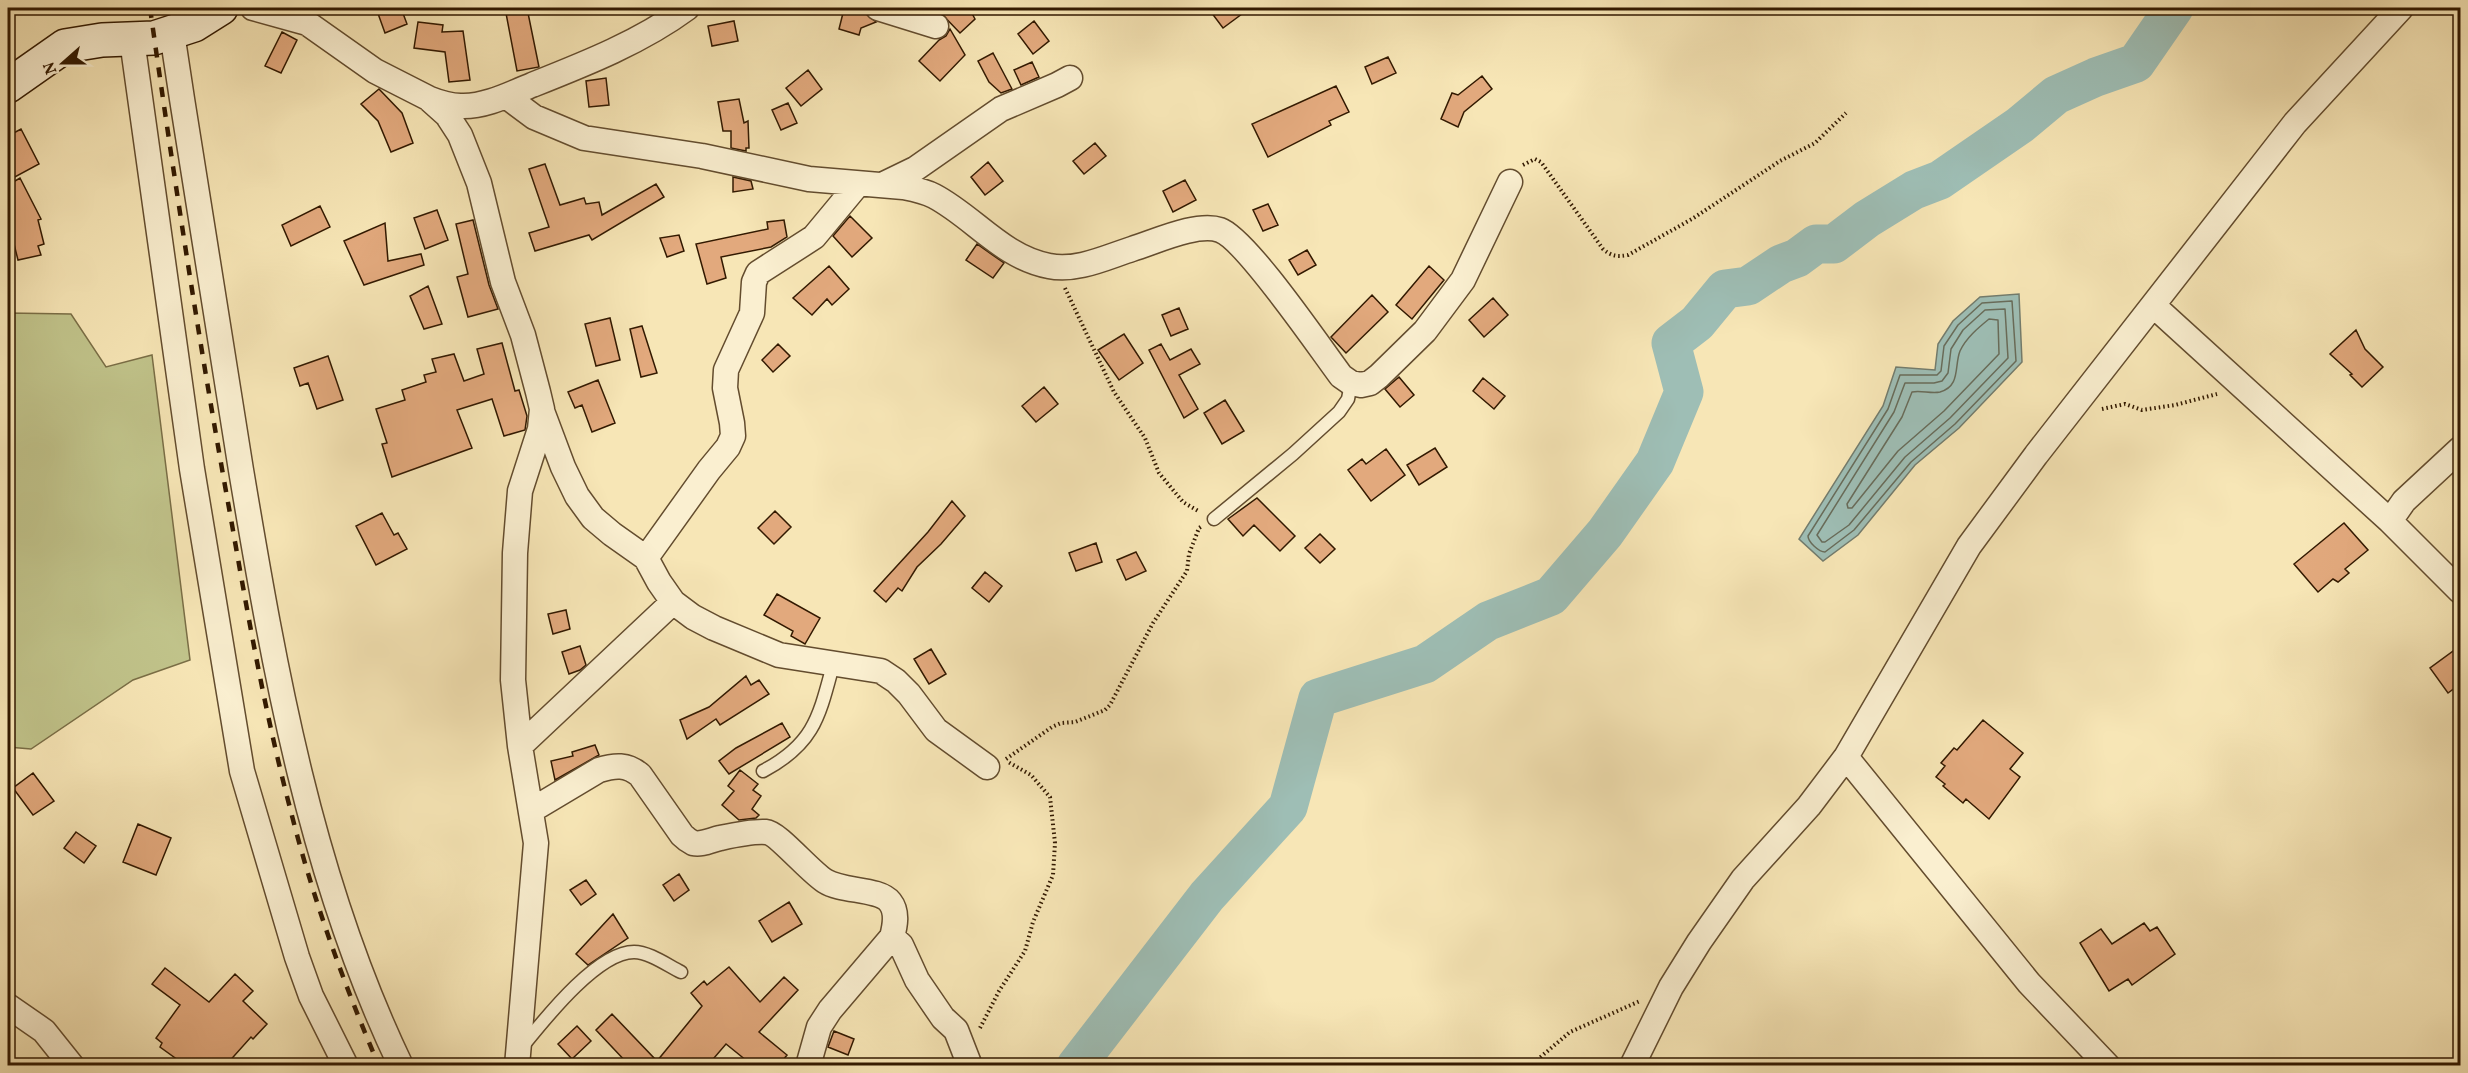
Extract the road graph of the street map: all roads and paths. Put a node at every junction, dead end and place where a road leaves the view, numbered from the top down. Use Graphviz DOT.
graph roads {
  1 [pos="221,8"];
  2 [pos="253,8"];
  3 [pos="687,8"];
  4 [pos="878,8"];
  5 [pos="2401,8"];
  6 [pos="936,26"];
  7 [pos="172,33"];
  8 [pos="132,40"];
  9 [pos="9,77"];
  10 [pos="1070,78"];
  11 [pos="506,96"];
  12 [pos="428,99"];
  13 [pos="1846,113"];
  14 [pos="1510,182"];
  15 [pos="858,184"];
  16 [pos="882,185"];
  17 [pos="1052,267"];
  18 [pos="2154,306"];
  19 [pos="1351,383"];
  20 [pos="2244,388"];
  21 [pos="2073,408"];
  22 [pos="542,409"];
  23 [pos="2460,449"];
  24 [pos="1214,519"];
  25 [pos="2390,521"];
  26 [pos="646,558"];
  27 [pos="2460,591"];
  28 [pos="673,602"];
  29 [pos="832,665"];
  30 [pos="520,746"];
  31 [pos="1846,757"];
  32 [pos="987,767"];
  33 [pos="763,771"];
  34 [pos="531,810"];
  35 [pos="892,937"];
  36 [pos="681,972"];
  37 [pos="1671,987"];
  38 [pos="8,1006"];
  39 [pos="517,1059"];
  40 [pos="969,1062"];
  41 [pos="72,1065"];
  42 [pos="345,1065"];
  43 [pos="401,1065"];
  44 [pos="808,1065"];
  45 [pos="1530,1065"];
  46 [pos="1632,1065"];
  47 [pos="2108,1065"];
  1 -- 7 [label="street"];
  2 -- 12 [label="street"];
  3 -- 11 [label="street"];
  4 -- 6 [label="street"];
  5 -- 18 [label="street"];
  7 -- 8 [label="street"];
  7 -- 43 [label="street"];
  8 -- 9 [label="street"];
  8 -- 42 [label="street"];
  10 -- 16 [label="street"];
  11 -- 12 [label="street"];
  11 -- 15 [label="street"];
  12 -- 22 [label="street"];
  13 -- 14 [label="path"];
  14 -- 19 [label="street"];
  15 -- 16 [label="street"];
  15 -- 26 [label="street"];
  16 -- 17 [label="street"];
  17 -- 19 [label="street"];
  17 -- 24 [label="path"];
  18 -- 20 [label="street"];
  18 -- 21 [label="street"];
  19 -- 24 [label="lane"];
  20 -- 21 [label="path"];
  20 -- 25 [label="street"];
  21 -- 31 [label="street"];
  22 -- 26 [label="street"];
  22 -- 30 [label="street"];
  23 -- 25 [label="street"];
  24 -- 40 [label="path"];
  25 -- 27 [label="street"];
  26 -- 28 [label="street"];
  28 -- 29 [label="street"];
  28 -- 30 [label="street"];
  29 -- 32 [label="street"];
  29 -- 33 [label="lane"];
  30 -- 34 [label="street"];
  31 -- 37 [label="street"];
  31 -- 47 [label="street"];
  34 -- 35 [label="street"];
  34 -- 39 [label="street"];
  35 -- 40 [label="street"];
  35 -- 44 [label="street"];
  36 -- 39 [label="lane"];
  37 -- 45 [label="path"];
  37 -- 46 [label="street"];
  38 -- 41 [label="street"];
}
